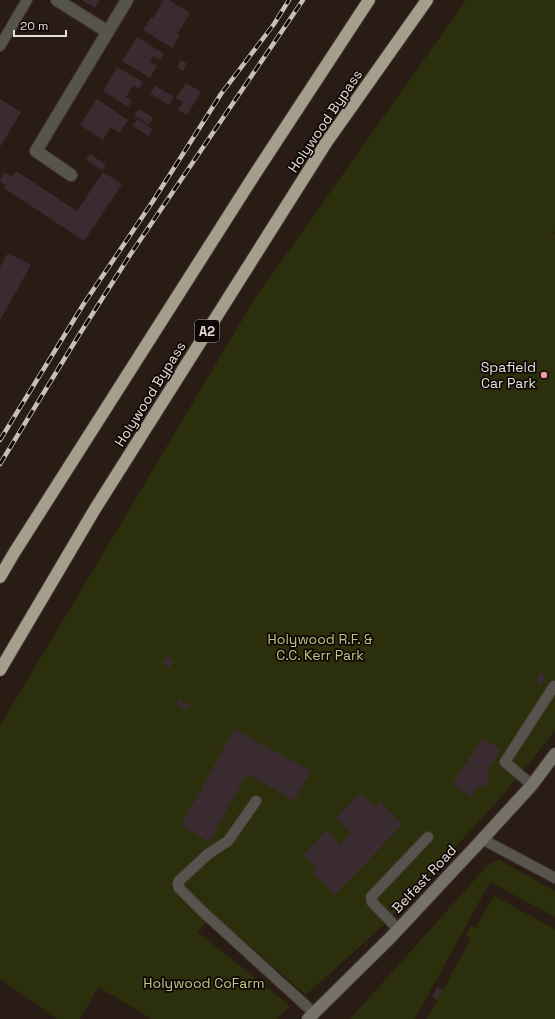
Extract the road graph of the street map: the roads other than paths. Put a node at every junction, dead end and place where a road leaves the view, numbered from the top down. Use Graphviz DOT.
graph roads {
  1 [pos="28,0"];
  2 [pos="57,0"];
  3 [pos="127,0"];
  4 [pos="369,0"];
  5 [pos="427,0"];
  6 [pos="108,32"];
  7 [pos="0,46"];
  8 [pos="71,175"];
  9 [pos="0,577"];
  10 [pos="0,670"];
  11 [pos="554,686"];
  12 [pos="555,754"];
  13 [pos="532,785"];
  14 [pos="256,801"];
  15 [pos="428,838"];
  16 [pos="482,840"];
  17 [pos="555,878"];
  18 [pos="398,929"];
  19 [pos="311,1016"];
  1 -- 7 [label="lane"];
  2 -- 6 [label="street"];
  3 -- 6 [label="street"];
  4 -- 9 [label="highway, Holywood Bypass"];
  5 -- 10 [label="highway, Holywood Bypass / A2"];
  6 -- 8 [label="street"];
  11 -- 13 [label="lane"];
  12 -- 13 [label="main road, Belfast Road"];
  13 -- 16 [label="main road, Belfast Road"];
  14 -- 19 [label="lane"];
  15 -- 18 [label="lane"];
  16 -- 17 [label="lane"];
  16 -- 18 [label="main road, Belfast Road"];
  18 -- 19 [label="main road, Belfast Road"];
}
